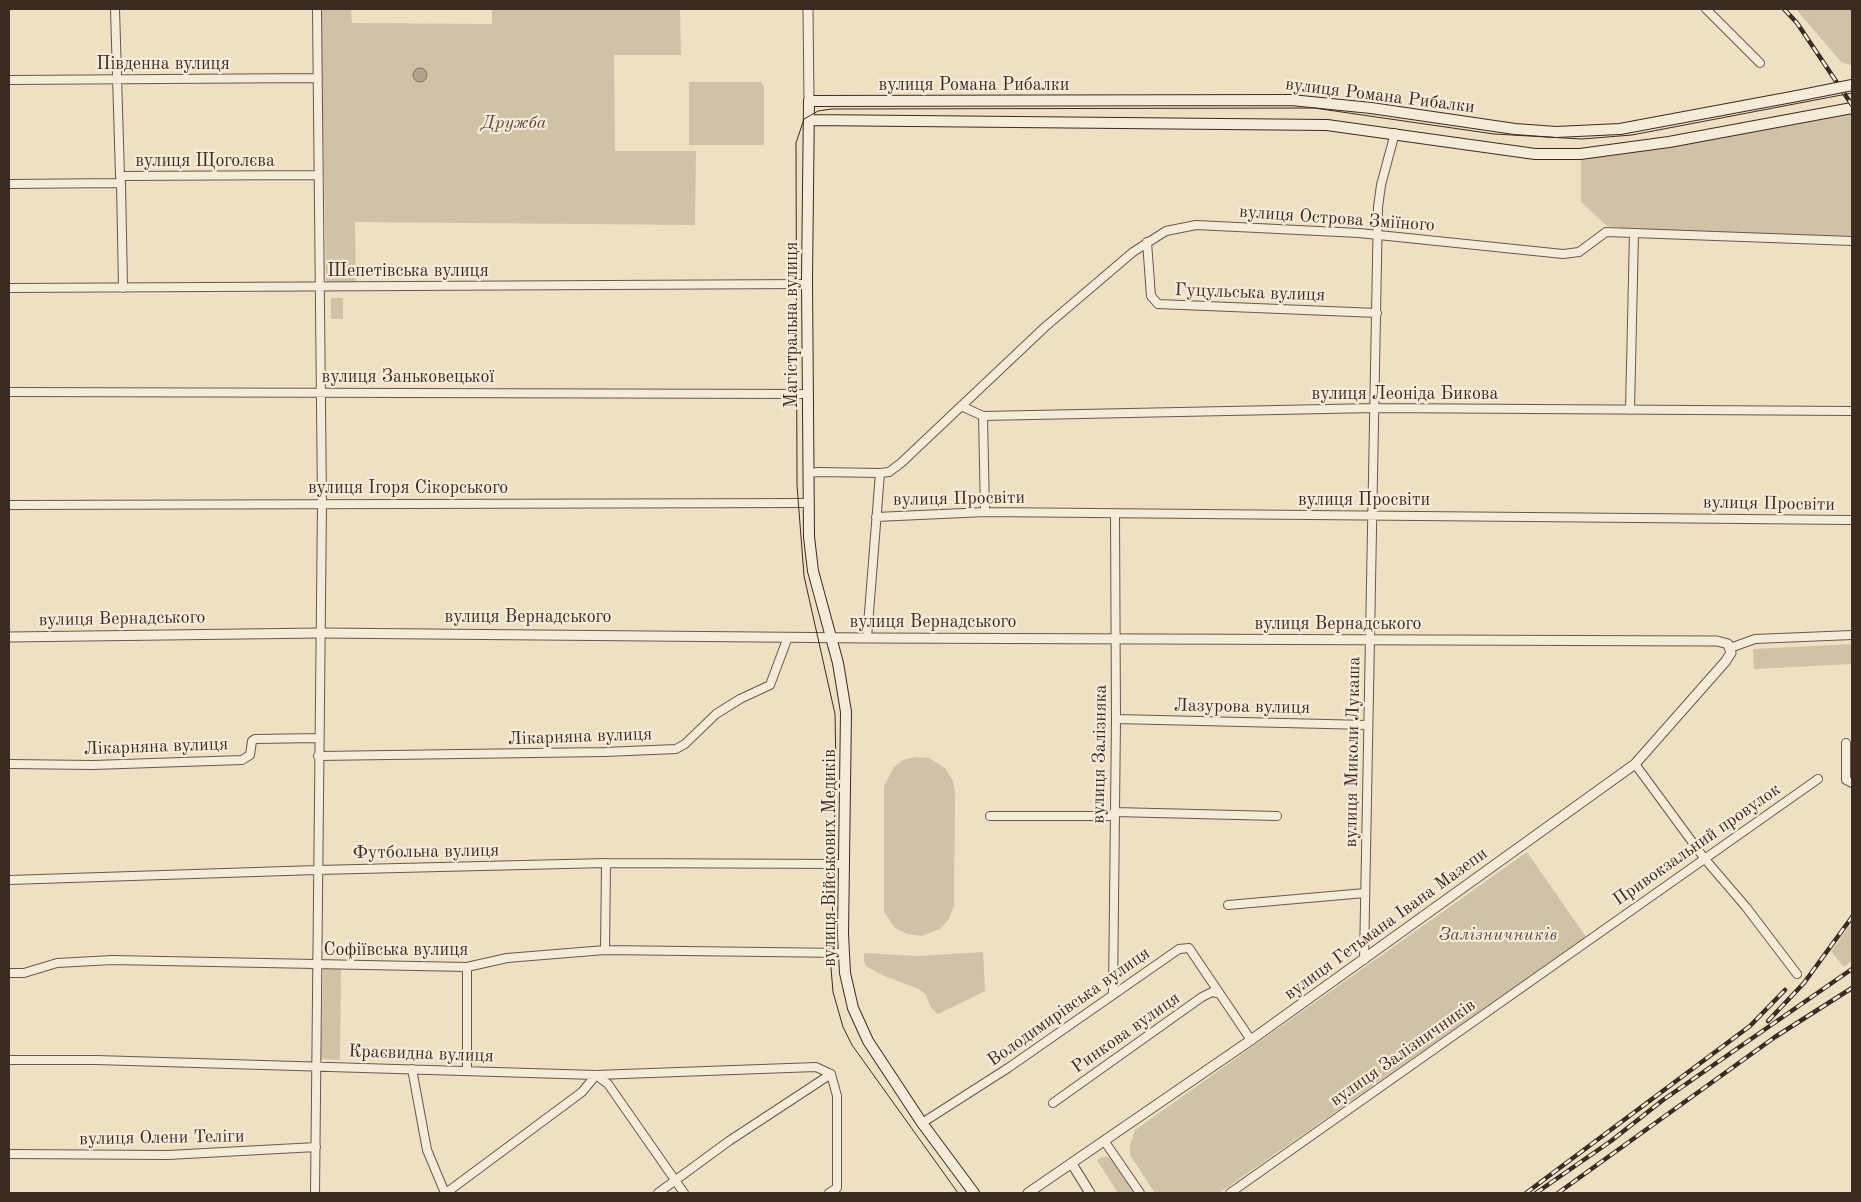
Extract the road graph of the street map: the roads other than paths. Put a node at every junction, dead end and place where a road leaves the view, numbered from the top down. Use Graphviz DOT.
graph roads {
  1 [pos="115,9"];
  2 [pos="317,9"];
  3 [pos="808,9"];
  4 [pos="1706,9"];
  5 [pos="1760,63"];
  6 [pos="318,78"];
  7 [pos="117,79"];
  8 [pos="9,80"];
  9 [pos="1852,85"];
  10 [pos="809,101"];
  11 [pos="1852,108"];
  12 [pos="809,120"];
  13 [pos="1395,133"];
  14 [pos="318,175"];
  15 [pos="121,180"];
  16 [pos="9,184"];
  17 [pos="1634,233"];
  18 [pos="1379,235"];
  19 [pos="1852,241"];
  20 [pos="1146,242"];
  21 [pos="807,284"];
  22 [pos="320,287"];
  23 [pos="9,288"];
  24 [pos="123,288"];
  25 [pos="1377,313"];
  26 [pos="320,391"];
  27 [pos="9,392"];
  28 [pos="808,394"];
  29 [pos="961,406"];
  30 [pos="1375,408"];
  31 [pos="1630,410"];
  32 [pos="1852,411"];
  33 [pos="984,416"];
  34 [pos="808,473"];
  35 [pos="880,473"];
  36 [pos="322,502"];
  37 [pos="808,503"];
  38 [pos="9,505"];
  39 [pos="985,512"];
  40 [pos="1115,514"];
  41 [pos="1372,515"];
  42 [pos="876,516"];
  43 [pos="1852,520"];
  44 [pos="320,633"];
  45 [pos="1852,635"];
  46 [pos="9,637"];
  47 [pos="788,637"];
  48 [pos="831,638"];
  49 [pos="867,638"];
  50 [pos="1116,639"];
  51 [pos="1371,640"];
  52 [pos="1730,648"];
  53 [pos="1116,719"];
  54 [pos="1368,725"];
  55 [pos="318,738"];
  56 [pos="1846,743"];
  57 [pos="318,756"];
  58 [pos="9,764"];
  59 [pos="1635,764"];
  60 [pos="1818,778"];
  61 [pos="1852,783"];
  62 [pos="1114,814"];
  63 [pos="990,816"];
  64 [pos="1278,816"];
  65 [pos="1704,858"];
  66 [pos="606,863"];
  67 [pos="844,864"];
  68 [pos="317,870"];
  69 [pos="9,880"];
  70 [pos="1365,894"];
  71 [pos="1228,905"];
  72 [pos="1594,937"];
  73 [pos="605,950"];
  74 [pos="844,953"];
  75 [pos="1364,960"];
  76 [pos="317,965"];
  77 [pos="467,967"];
  78 [pos="9,973"];
  79 [pos="1797,974"];
  80 [pos="1217,992"];
  81 [pos="1113,994"];
  82 [pos="1251,1040"];
  83 [pos="9,1060"];
  84 [pos="315,1066"];
  85 [pos="412,1069"];
  86 [pos="467,1071"];
  87 [pos="831,1074"];
  88 [pos="596,1075"];
  89 [pos="1053,1103"];
  90 [pos="922,1123"];
  91 [pos="1106,1142"];
  92 [pos="316,1147"];
  93 [pos="9,1154"];
  94 [pos="1072,1164"];
  95 [pos="675,1181"];
  96 [pos="315,1193"];
  97 [pos="446,1193"];
  98 [pos="658,1193"];
  99 [pos="684,1193"];
  100 [pos="829,1193"];
  101 [pos="974,1193"];
  102 [pos="1028,1193"];
  103 [pos="1090,1193"];
  104 [pos="1140,1193"];
  105 [pos="1230,1193"];
  1 -- 7 [label="street"];
  2 -- 6 [label="street"];
  3 -- 10 [label="street, Магістральна вулиця"];
  4 -- 5 [label="street"];
  6 -- 7 [label="street, Південна вулиця"];
  6 -- 14 [label="street"];
  7 -- 8 [label="street, Південна вулиця"];
  7 -- 15 [label="street"];
  9 -- 10 [label="main road, вулиця Романа Рибалки, bridge"];
  10 -- 12 [label="main road, Магістральна вулиця"];
  11 -- 13 [label="main road, вулиця Романа Рибалки"];
  12 -- 13 [label="main road, вулиця Романа Рибалки"];
  12 -- 21 [label="main road, Магістральна вулиця"];
  13 -- 18 [label="street, вулиця Миколи Лукаша"];
  14 -- 15 [label="street, вулиця Щоголєва"];
  14 -- 22 [label="street"];
  15 -- 16 [label="street, вулиця Щоголєва"];
  15 -- 24 [label="street"];
  17 -- 18 [label="street, вулиця Острова Зміїного"];
  17 -- 19 [label="street, вулиця Острова Зміїного"];
  17 -- 31 [label="street"];
  18 -- 20 [label="street, вулиця Острова Зміїного"];
  18 -- 25 [label="street, вулиця Миколи Лукаша"];
  20 -- 25 [label="street, Гуцульська вулиця"];
  20 -- 29 [label="street, вулиця Острова Зміїного"];
  21 -- 22 [label="street, Шепетівська вулиця"];
  21 -- 28 [label="main road, Магістральна вулиця"];
  22 -- 24 [label="street, Шепетівська вулиця"];
  22 -- 26 [label="street"];
  23 -- 24 [label="street, Шепетівська вулиця"];
  25 -- 30 [label="street, вулиця Миколи Лукаша"];
  26 -- 27 [label="street, вулиця Заньковецької"];
  26 -- 28 [label="street, вулиця Заньковецької"];
  26 -- 36 [label="street"];
  28 -- 34 [label="main road, Магістральна вулиця"];
  29 -- 33 [label="street, вулиця Леоніда Бикова"];
  29 -- 35 [label="street, вулиця Острова Зміїного"];
  30 -- 31 [label="street, вулиця Леоніда Бикова"];
  30 -- 33 [label="street, вулиця Леоніда Бикова"];
  30 -- 41 [label="street, вулиця Миколи Лукаша"];
  31 -- 32 [label="street, вулиця Леоніда Бикова"];
  33 -- 39 [label="street"];
  34 -- 35 [label="street"];
  34 -- 37 [label="main road, Магістральна вулиця"];
  35 -- 42 [label="street"];
  36 -- 37 [label="street, вулиця Ігоря Сікорського"];
  36 -- 38 [label="street, вулиця Ігоря Сікорського"];
  36 -- 44 [label="street"];
  37 -- 48 [label="main road, Магістральна вулиця"];
  39 -- 40 [label="street, вулиця Просвіти"];
  39 -- 42 [label="street, вулиця Просвіти"];
  40 -- 41 [label="street, вулиця Просвіти"];
  40 -- 50 [label="street, вулиця Залізняка"];
  41 -- 43 [label="street, вулиця Просвіти"];
  41 -- 51 [label="street, вулиця Миколи Лукаша"];
  42 -- 49 [label="street"];
  44 -- 46 [label="street, вулиця Вернадського"];
  44 -- 47 [label="street, вулиця Вернадського"];
  44 -- 55 [label="street"];
  45 -- 52 [label="street"];
  47 -- 48 [label="street, вулиця Вернадського"];
  47 -- 57 [label="street, Лікарняна вулиця"];
  48 -- 49 [label="street, вулиця Вернадського"];
  48 -- 67 [label="main road, вулиця Військових Медиків"];
  49 -- 50 [label="street, вулиця Вернадського"];
  50 -- 51 [label="street, вулиця Вернадського"];
  50 -- 53 [label="street, вулиця Залізняка"];
  51 -- 52 [label="street, вулиця Вернадського"];
  51 -- 54 [label="street, вулиця Миколи Лукаша"];
  52 -- 59 [label="street, вулиця Гетьмана Івана Мазепи"];
  53 -- 54 [label="street, Лазурова вулиця"];
  53 -- 62 [label="street, вулиця Залізняка"];
  54 -- 70 [label="street, вулиця Миколи Лукаша"];
  55 -- 57 [label="street"];
  55 -- 58 [label="street, Лікарняна вулиця"];
  56 -- 61 [label="street"];
  57 -- 68 [label="street"];
  59 -- 65 [label="street"];
  59 -- 75 [label="street, вулиця Гетьмана Івана Мазепи"];
  60 -- 65 [label="street, Привокзальний провулок"];
  62 -- 63 [label="street"];
  62 -- 64 [label="street"];
  62 -- 81 [label="street, вулиця Залізняка"];
  65 -- 72 [label="street, Привокзальний провулок"];
  65 -- 79 [label="street"];
  66 -- 67 [label="street, Футбольна вулиця"];
  66 -- 68 [label="street, Футбольна вулиця"];
  66 -- 73 [label="street"];
  67 -- 74 [label="main road, вулиця Військових Медиків"];
  68 -- 69 [label="street, Футбольна вулиця"];
  68 -- 76 [label="street"];
  70 -- 71 [label="street"];
  70 -- 75 [label="street, вулиця Миколи Лукаша"];
  72 -- 105 [label="street, вулиця Залізничників"];
  73 -- 74 [label="street, Софіївська вулиця"];
  73 -- 77 [label="street, Софіївська вулиця"];
  74 -- 90 [label="main road, вулиця Військових Медиків"];
  75 -- 82 [label="street, вулиця Гетьмана Івана Мазепи"];
  76 -- 77 [label="street, Софіївська вулиця"];
  76 -- 78 [label="street, Софіївська вулиця"];
  76 -- 84 [label="street"];
  77 -- 86 [label="street"];
  80 -- 81 [label="street, Володимирівська вулиця"];
  80 -- 82 [label="street"];
  80 -- 89 [label="street, Ринкова вулиця"];
  81 -- 90 [label="street, Володимирівська вулиця"];
  82 -- 91 [label="street, вулиця Гетьмана Івана Мазепи"];
  83 -- 84 [label="street, Краєвидна вулиця"];
  84 -- 85 [label="street, Краєвидна вулиця"];
  84 -- 92 [label="street"];
  85 -- 86 [label="street, Краєвидна вулиця"];
  85 -- 97 [label="street"];
  86 -- 88 [label="street, Краєвидна вулиця"];
  87 -- 88 [label="street, Краєвидна вулиця"];
  87 -- 95 [label="street"];
  87 -- 100 [label="street"];
  88 -- 95 [label="street"];
  88 -- 97 [label="street"];
  90 -- 101 [label="main road, вулиця Військових Медиків"];
  91 -- 94 [label="street, вулиця Гетьмана Івана Мазепи"];
  91 -- 104 [label="street"];
  92 -- 93 [label="street, вулиця Олени Теліги"];
  92 -- 96 [label="street"];
  94 -- 102 [label="street, вулиця Гетьмана Івана Мазепи"];
  94 -- 103 [label="street"];
  95 -- 98 [label="street"];
  95 -- 99 [label="street"];
}
